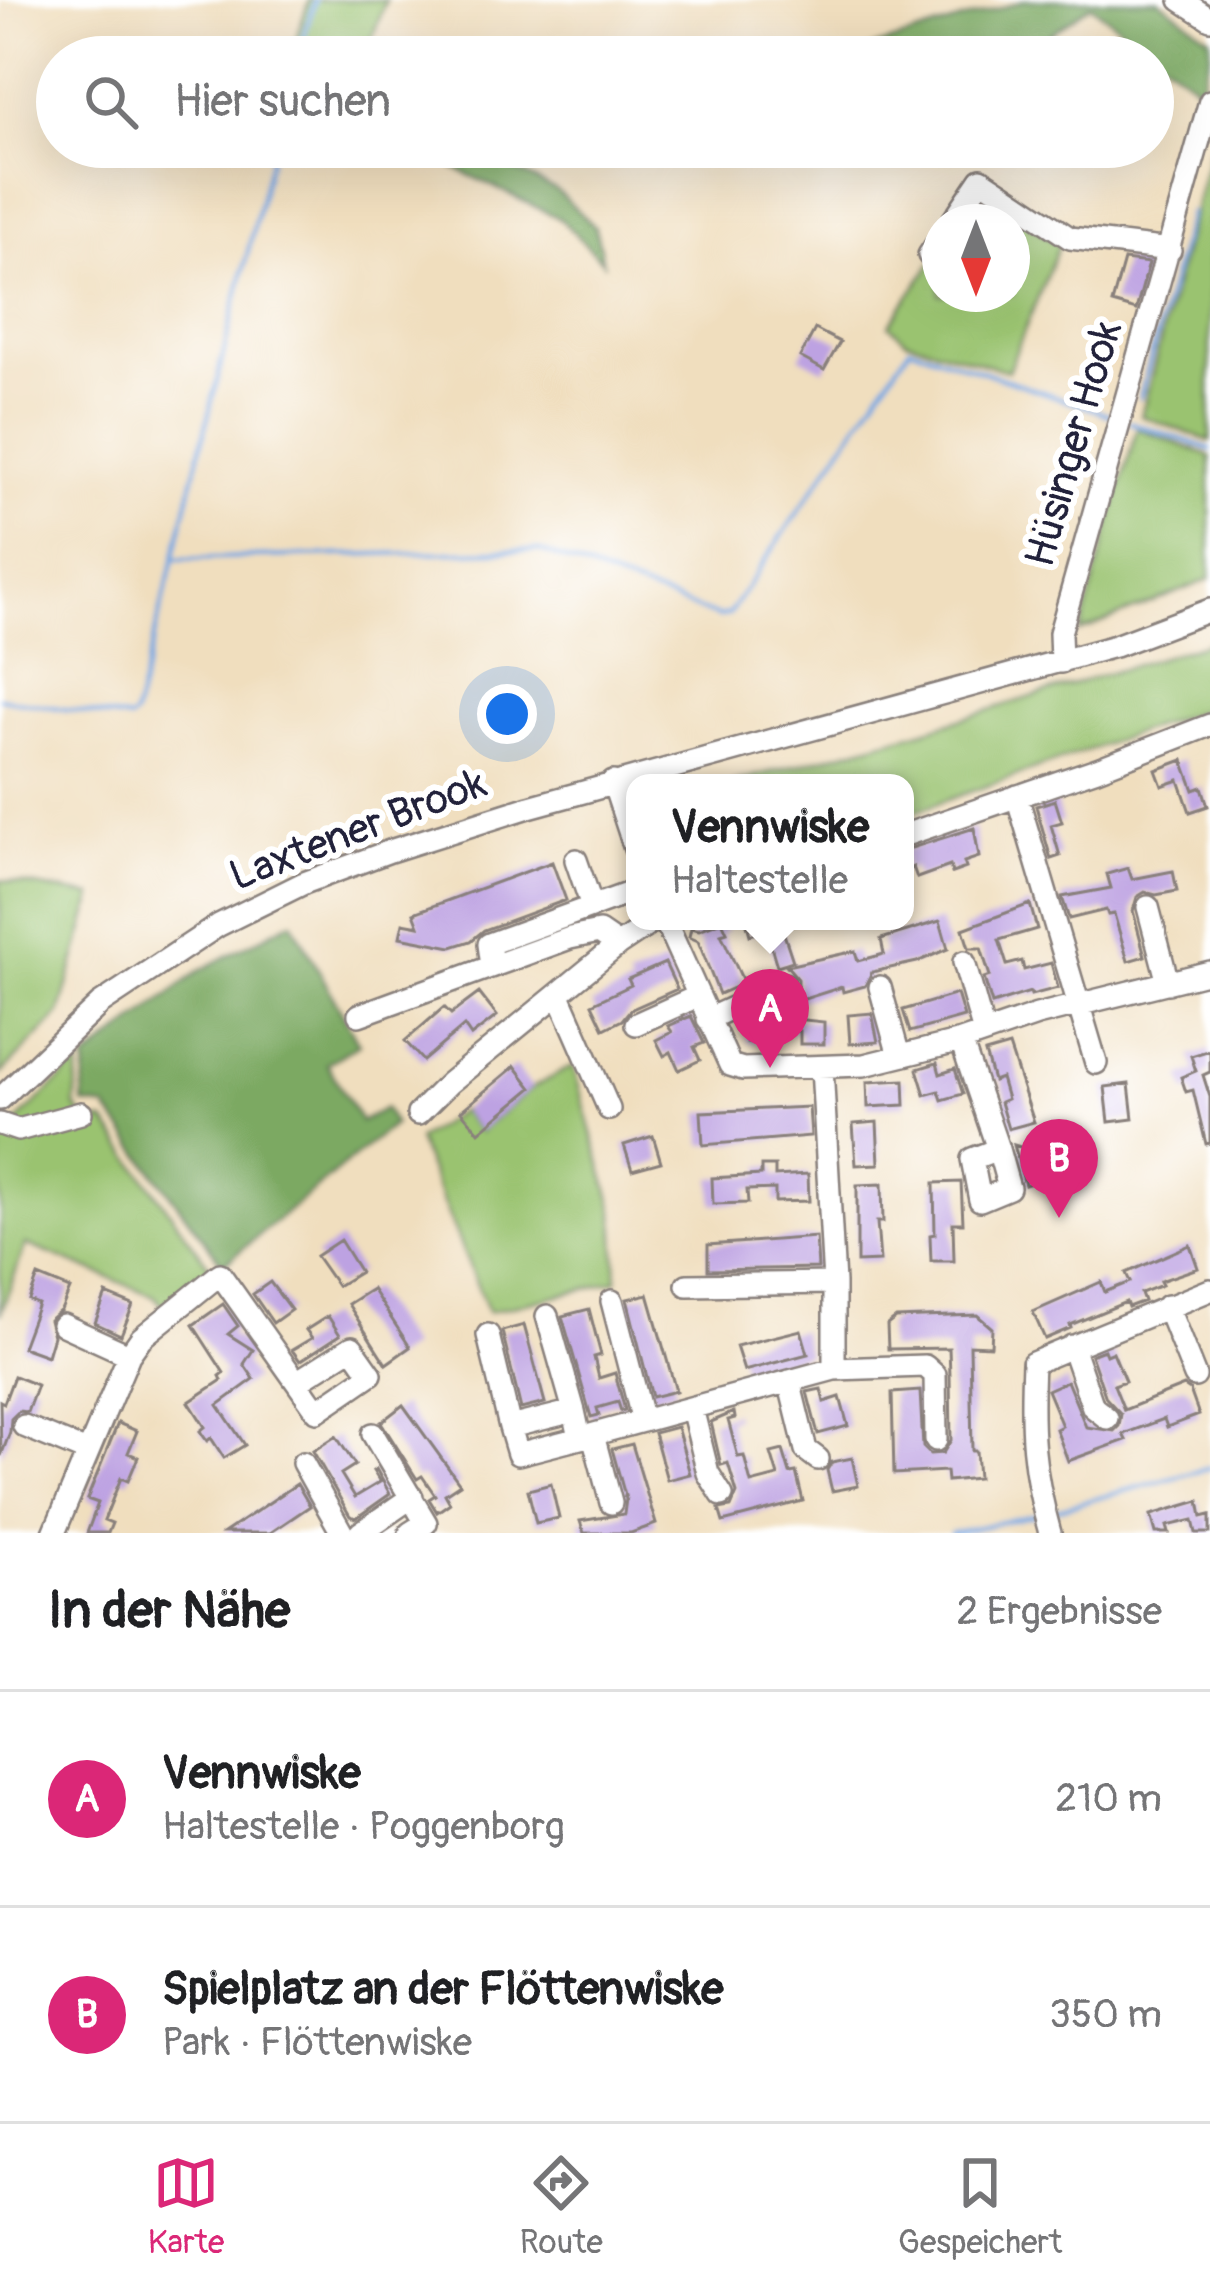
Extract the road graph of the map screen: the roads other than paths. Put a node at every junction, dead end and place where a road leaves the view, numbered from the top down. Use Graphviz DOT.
graph roads {
  1 [pos="1181,0"];
  2 [pos="1210,19"];
  3 [pos="1210,101"];
  4 [pos="965,204"];
  5 [pos="1019,204"];
  6 [pos="1030,211"];
  7 [pos="1170,250"];
  8 [pos="1210,610"];
  9 [pos="1061,662"];
  10 [pos="1210,725"];
  11 [pos="643,774"];
  12 [pos="626,779"];
  13 [pos="613,782"];
  14 [pos="1017,796"];
  15 [pos="626,822"];
  16 [pos="914,832"];
  17 [pos="576,860"];
  18 [pos="626,894"];
  19 [pos="592,906"];
  20 [pos="1148,907"];
  21 [pos="640,930"];
  22 [pos="668,930"];
  23 [pos="550,934"];
  24 [pos="618,945"];
  25 [pos="964,962"];
  26 [pos="1210,973"];
  27 [pos="1168,982"];
  28 [pos="784,984"];
  29 [pos="880,987"];
  30 [pos="560,995"];
  31 [pos="698,996"];
  32 [pos="1077,1005"];
  33 [pos="359,1016"];
  34 [pos="708,1019"];
  35 [pos="636,1024"];
  36 [pos="984,1033"];
  37 [pos="961,1041"];
  38 [pos="899,1056"];
  39 [pos="1096,1064"];
  40 [pos="822,1067"];
  41 [pos="0,1099"];
  42 [pos="609,1109"];
  43 [pos="81,1112"];
  44 [pos="418,1114"];
  45 [pos="0,1124"];
  46 [pos="998,1149"];
  47 [pos="834,1283"];
  48 [pos="687,1285"];
  49 [pos="1210,1290"];
  50 [pos="612,1301"];
  51 [pos="1167,1306"];
  52 [pos="547,1316"];
  53 [pos="63,1325"];
  54 [pos="488,1335"];
  55 [pos="1072,1346"];
  56 [pos="129,1355"];
  57 [pos="834,1369"];
  58 [pos="1195,1376"];
  59 [pos="298,1382"];
  60 [pos="789,1382"];
  61 [pos="692,1408"];
  62 [pos="574,1412"];
  63 [pos="1107,1418"];
  64 [pos="643,1421"];
  65 [pos="24,1426"];
  66 [pos="510,1427"];
  67 [pos="373,1434"];
  68 [pos="586,1436"];
  69 [pos="936,1440"];
  70 [pos="87,1452"];
  71 [pos="818,1459"];
  72 [pos="303,1463"];
  73 [pos="722,1495"];
  74 [pos="412,1497"];
  75 [pos="611,1503"];
  76 [pos="1046,1519"];
  77 [pos="54,1533"];
  78 [pos="342,1533"];
  79 [pos="360,1533"];
  80 [pos="410,1533"];
  1 -- 2 [label="street"];
  3 -- 7 [label="street, Hüsinger Hook"];
  4 -- 5 [label="street"];
  6 -- 7 [label="street"];
  7 -- 9 [label="street, Hüsinger Hook"];
  8 -- 9 [label="street, Laxtener Brook"];
  9 -- 11 [label="street, Laxtener Brook"];
  10 -- 14 [label="street"];
  12 -- 13 [label="street, Laxtener Brook"];
  13 -- 15 [label="street"];
  13 -- 41 [label="street, Laxtener Brook"];
  14 -- 16 [label="street"];
  14 -- 32 [label="street"];
  17 -- 19 [label="street"];
  18 -- 19 [label="street"];
  19 -- 23 [label="street"];
  20 -- 27 [label="street"];
  21 -- 24 [label="street"];
  22 -- 31 [label="street"];
  23 -- 24 [label="street"];
  23 -- 33 [label="street"];
  24 -- 30 [label="street"];
  25 -- 36 [label="street"];
  26 -- 27 [label="street"];
  27 -- 32 [label="street"];
  28 -- 34 [label="street"];
  29 -- 38 [label="street"];
  30 -- 42 [label="street"];
  30 -- 44 [label="street"];
  31 -- 34 [label="street"];
  31 -- 35 [label="street"];
  32 -- 36 [label="street"];
  32 -- 39 [label="street"];
  34 -- 40 [label="street"];
  36 -- 37 [label="street"];
  37 -- 38 [label="street"];
  37 -- 46 [label="street"];
  38 -- 40 [label="street"];
  40 -- 47 [label="street"];
  43 -- 45 [label="street"];
  47 -- 48 [label="street"];
  47 -- 57 [label="street"];
  49 -- 51 [label="street"];
  50 -- 64 [label="street"];
  51 -- 55 [label="street"];
  51 -- 58 [label="street"];
  52 -- 62 [label="street"];
  53 -- 56 [label="street"];
  54 -- 66 [label="street"];
  55 -- 63 [label="street"];
  55 -- 76 [label="street"];
  56 -- 59 [label="street"];
  56 -- 70 [label="street"];
  57 -- 60 [label="street"];
  57 -- 69 [label="street"];
  60 -- 61 [label="street"];
  60 -- 71 [label="street"];
  61 -- 64 [label="street"];
  61 -- 73 [label="street"];
  62 -- 66 [label="street"];
  62 -- 68 [label="street"];
  64 -- 68 [label="street"];
  65 -- 70 [label="street"];
  66 -- 68 [label="street"];
  67 -- 74 [label="street"];
  68 -- 75 [label="street"];
  70 -- 77 [label="street"];
  72 -- 78 [label="street"];
  74 -- 79 [label="street"];
  74 -- 80 [label="street"];
}
